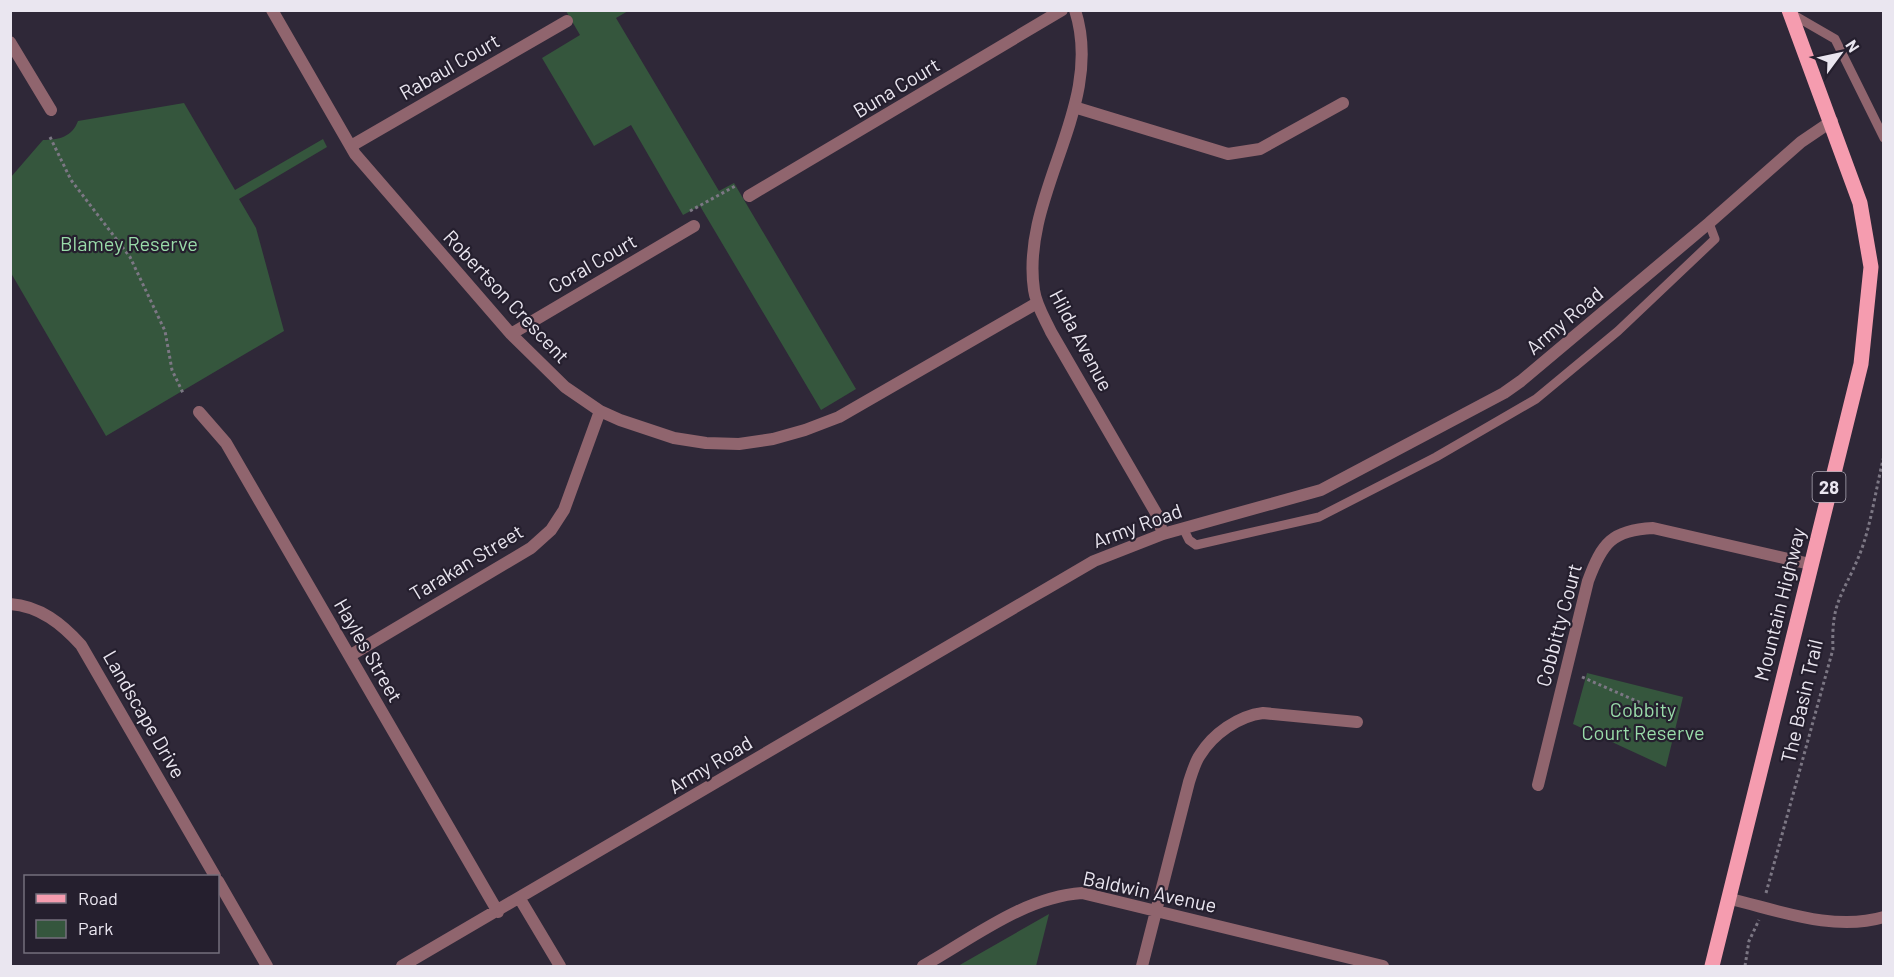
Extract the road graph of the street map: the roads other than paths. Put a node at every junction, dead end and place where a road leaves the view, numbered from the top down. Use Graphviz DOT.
graph roads {
  1 [pos="272,10"];
  2 [pos="1062,10"];
  3 [pos="1075,10"];
  4 [pos="1790,12"];
  5 [pos="567,21"];
  6 [pos="10,42"];
  7 [pos="1343,103"];
  8 [pos="1074,107"];
  9 [pos="51,110"];
  10 [pos="1832,121"];
  11 [pos="1884,138"];
  12 [pos="351,146"];
  13 [pos="749,196"];
  14 [pos="1709,224"];
  15 [pos="694,226"];
  16 [pos="1037,303"];
  17 [pos="511,334"];
  18 [pos="600,411"];
  19 [pos="200,412"];
  20 [pos="1183,528"];
  21 [pos="1163,534"];
  22 [pos="1810,564"];
  23 [pos="10,604"];
  24 [pos="351,655"];
  25 [pos="1357,722"];
  26 [pos="1538,785"];
  27 [pos="214,875"];
  28 [pos="219,883"];
  29 [pos="520,898"];
  30 [pos="1730,899"];
  31 [pos="1157,910"];
  32 [pos="498,912"];
  33 [pos="1884,916"];
  34 [pos="267,966"];
  35 [pos="402,966"];
  36 [pos="560,966"];
  37 [pos="923,966"];
  38 [pos="1142,966"];
  39 [pos="1383,966"];
  40 [pos="1712,966"];
  1 -- 12 [label="street, Robertson Crescent"];
  2 -- 13 [label="street, Buna Court"];
  3 -- 8 [label="street, Hilda Avenue"];
  4 -- 10 [label="main road, Mountain Highway / 28"];
  4 -- 11 [label="lane"];
  5 -- 12 [label="street, Rabaul Court"];
  6 -- 9 [label="street"];
  7 -- 8 [label="street"];
  8 -- 16 [label="street, Hilda Avenue"];
  10 -- 14 [label="street, Army Road"];
  10 -- 22 [label="main road, Mountain Highway / 28"];
  12 -- 17 [label="street, Robertson Crescent"];
  14 -- 20 [label="street, Army Road"];
  14 -- 20 [label="lane"];
  15 -- 17 [label="street, Coral Court"];
  16 -- 18 [label="street, Robertson Crescent"];
  16 -- 21 [label="street, Hilda Avenue"];
  17 -- 18 [label="street, Robertson Crescent"];
  18 -- 24 [label="street, Tarakan Street"];
  19 -- 24 [label="street, Hayles Street"];
  20 -- 21 [label="street, Army Road"];
  21 -- 29 [label="street, Army Road"];
  22 -- 26 [label="street, Cobbitty Court"];
  22 -- 30 [label="main road, Mountain Highway / 28"];
  23 -- 27 [label="street, Landscape Drive"];
  24 -- 32 [label="street, Hayles Street"];
  25 -- 31 [label="street"];
  28 -- 34 [label="street"];
  29 -- 32 [label="street, Army Road"];
  29 -- 36 [label="street"];
  30 -- 33 [label="street"];
  30 -- 40 [label="main road, Mountain Highway / 28"];
  31 -- 37 [label="street, Baldwin Avenue"];
  31 -- 38 [label="street"];
  31 -- 39 [label="street, Baldwin Avenue"];
  32 -- 35 [label="street, Army Road"];
}
